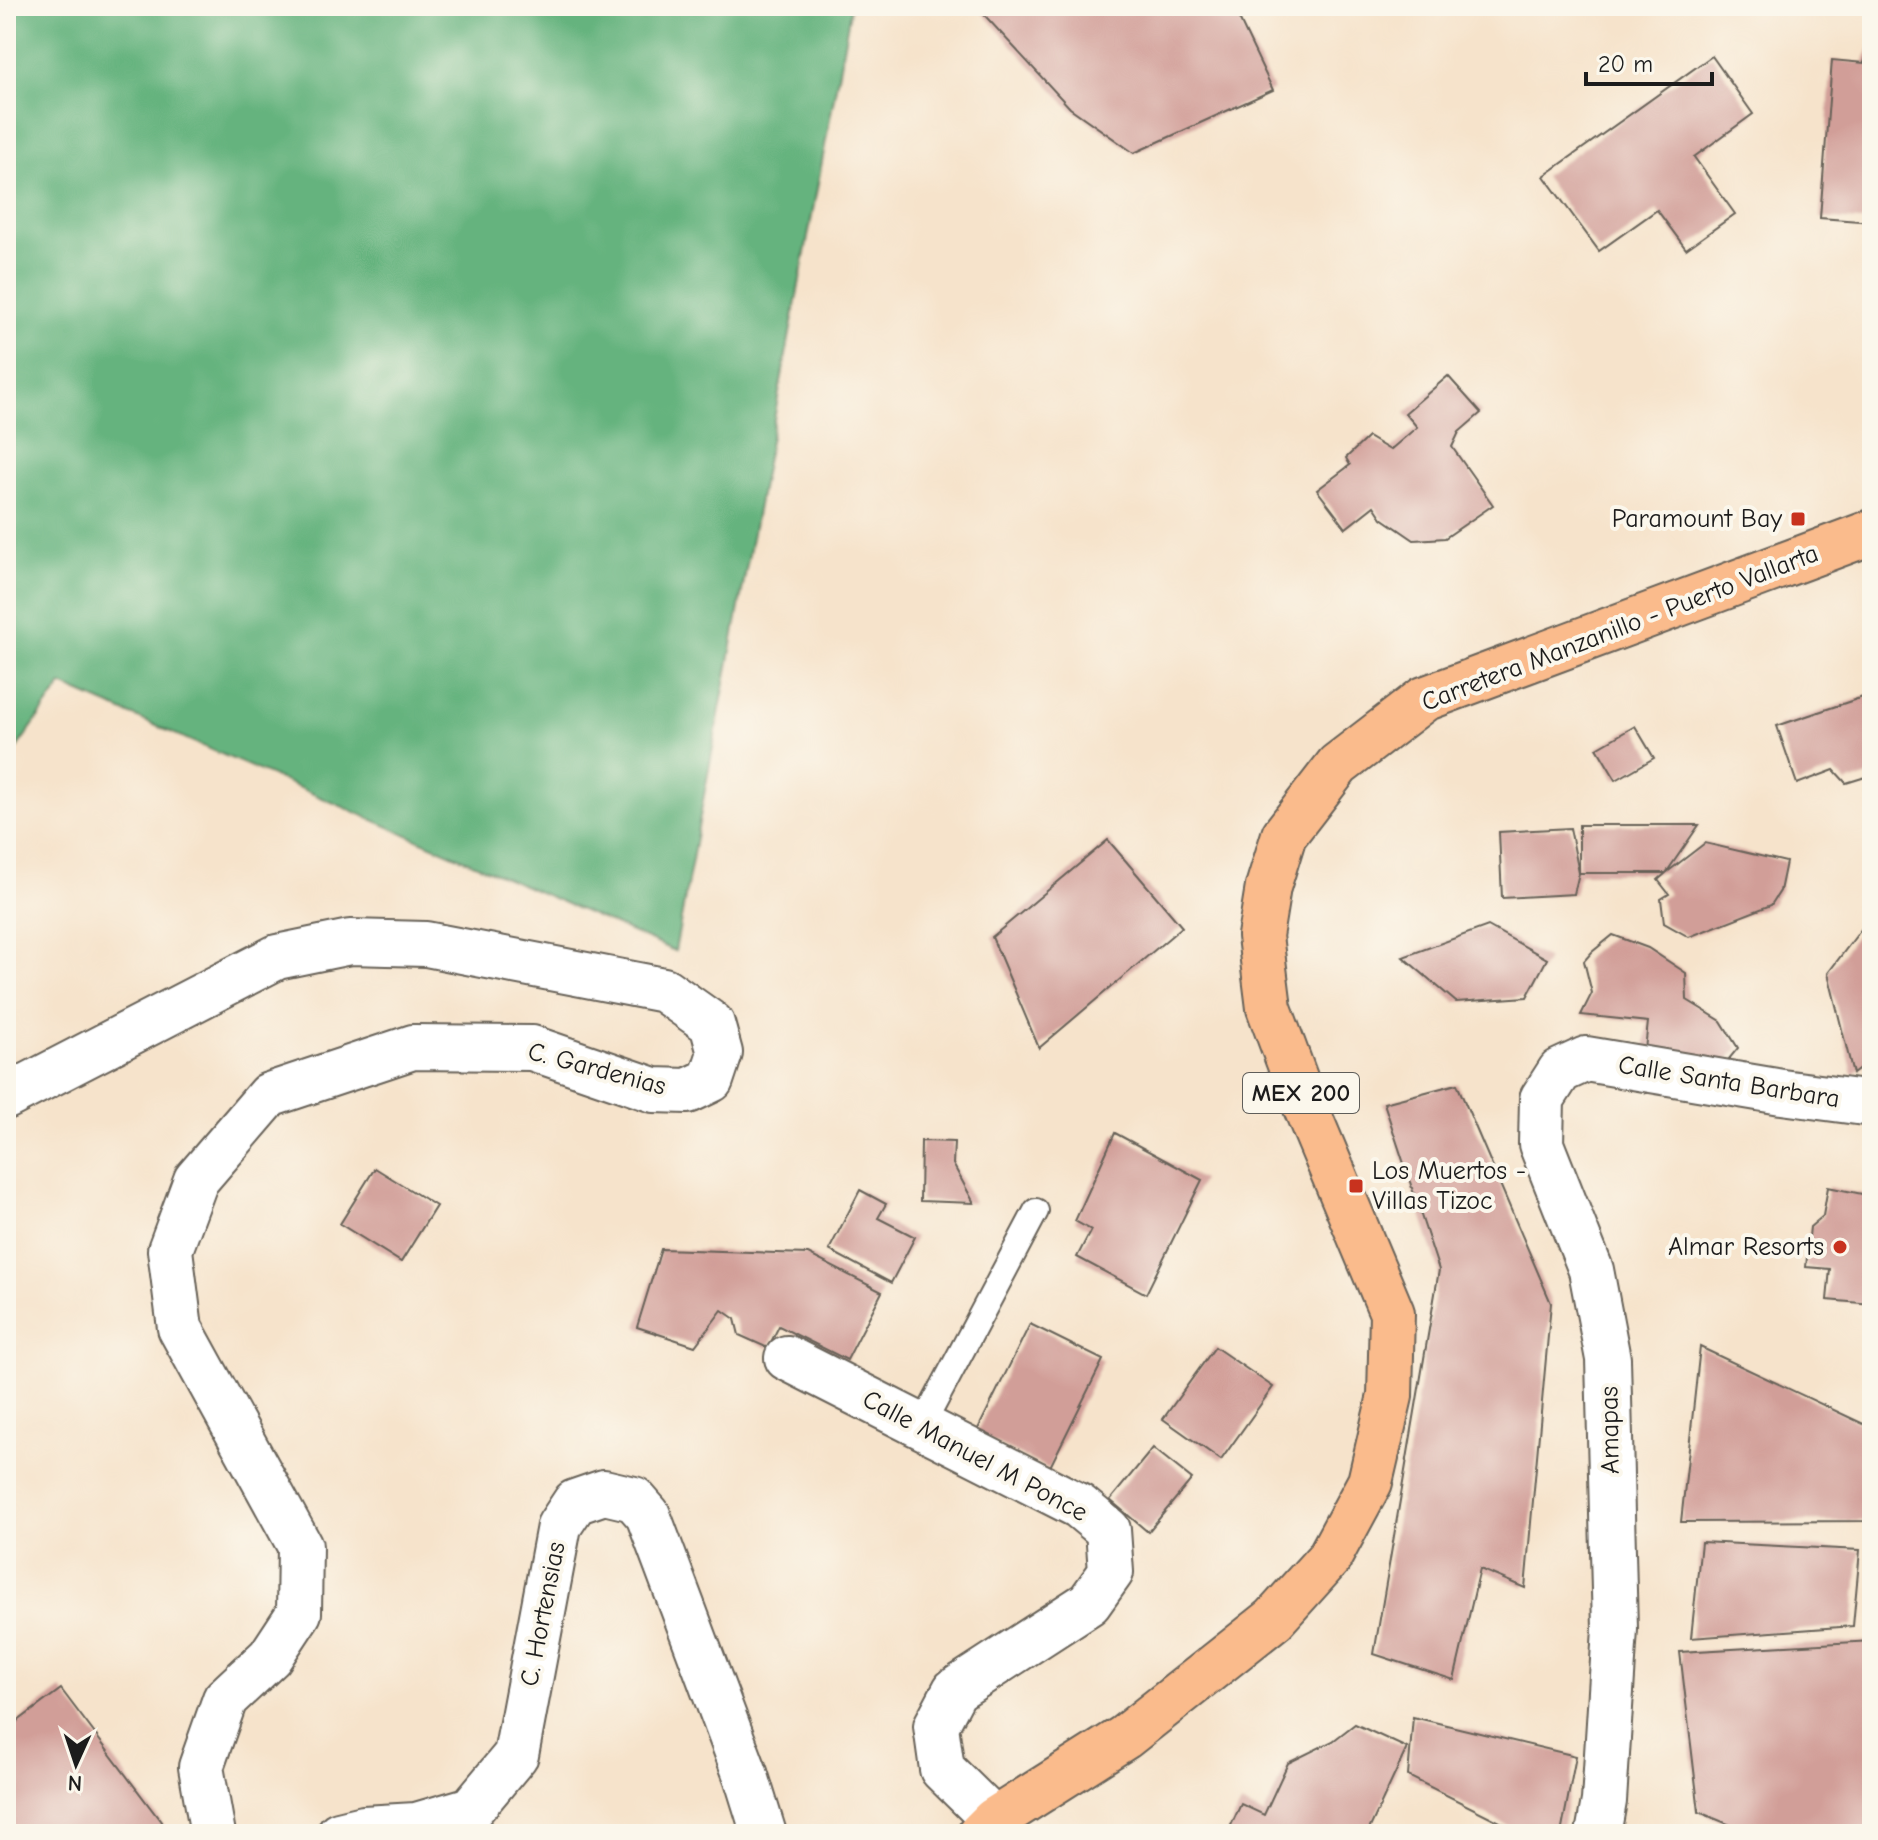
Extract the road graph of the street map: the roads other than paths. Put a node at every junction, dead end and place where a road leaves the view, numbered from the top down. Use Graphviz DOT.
graph roads {
  1 [pos="1872,532"];
  2 [pos="1586,1059"];
  3 [pos="6,1097"];
  4 [pos="1872,1104"];
  5 [pos="1036,1211"];
  6 [pos="787,1358"];
  7 [pos="922,1426"];
  8 [pos="987,1827"];
  9 [pos="213,1834"];
  10 [pos="339,1834"];
  11 [pos="764,1834"];
  12 [pos="1598,1834"];
  1 -- 8 [label="highway, Carretera Manzanillo - Puerto Vallarta / MEX 200"];
  2 -- 4 [label="street, Calle Santa Barbara"];
  2 -- 12 [label="street, Amapas"];
  3 -- 9 [label="street, C. Gardenias"];
  5 -- 7 [label="lane"];
  6 -- 7 [label="street, Calle Manuel M Ponce"];
  7 -- 8 [label="street, Calle Manuel M Ponce"];
  10 -- 11 [label="street, C. Hortensias"];
}
